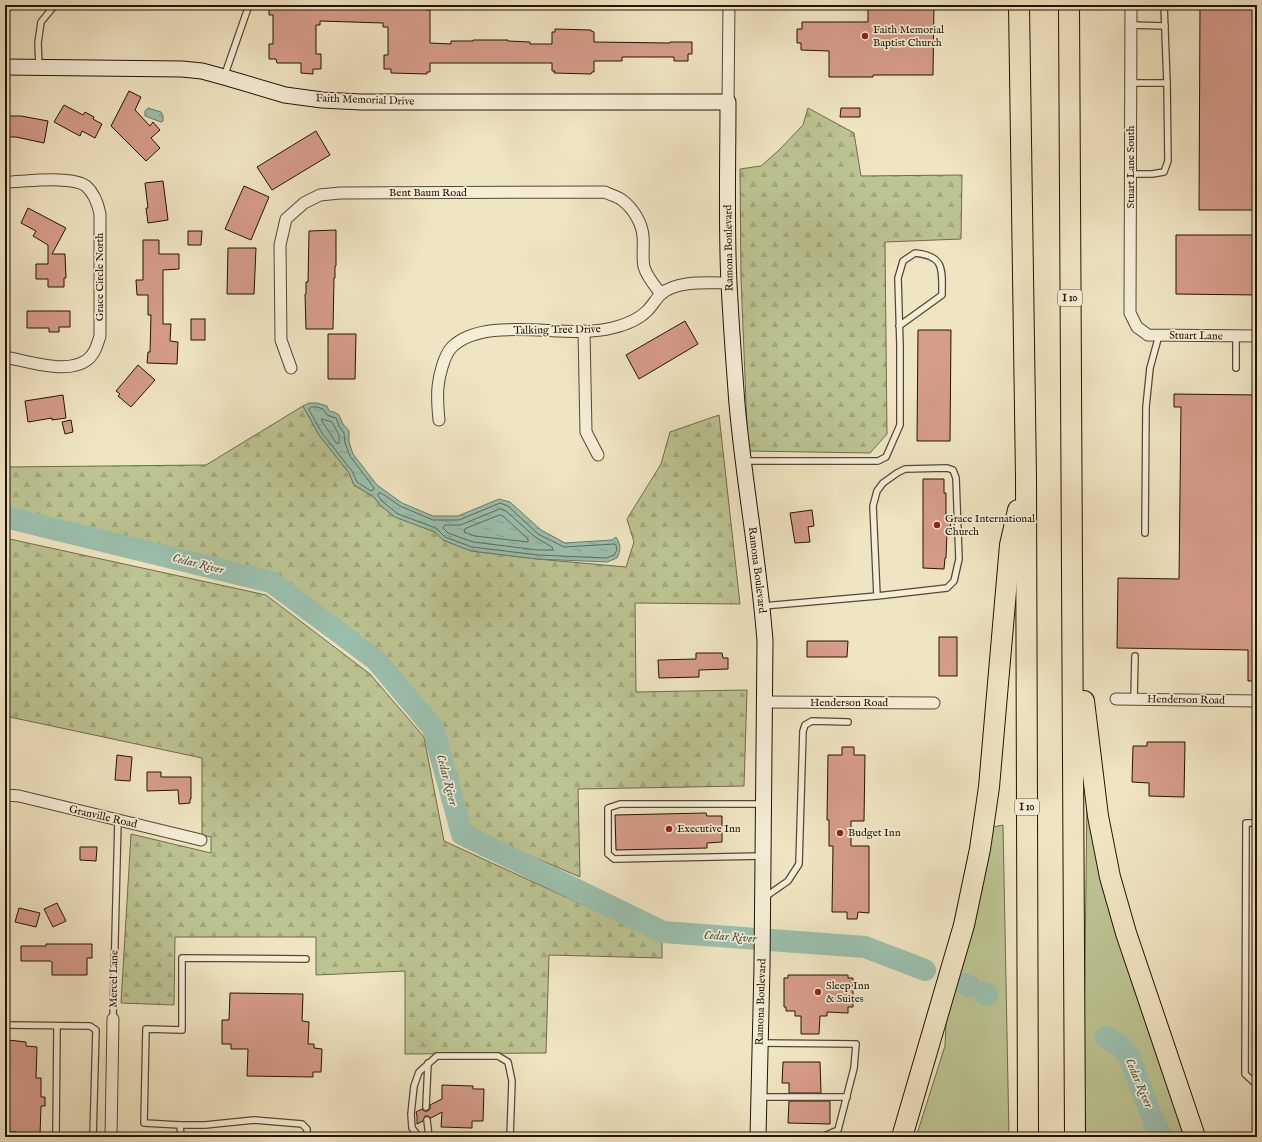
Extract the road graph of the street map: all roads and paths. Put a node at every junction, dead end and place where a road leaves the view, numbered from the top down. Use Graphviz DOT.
graph roads {
  1 [pos="55,5"];
  2 [pos="249,5"];
  3 [pos="729,5"];
  4 [pos="1019,5"];
  5 [pos="1069,5"];
  6 [pos="1131,5"];
  7 [pos="1164,5"];
  8 [pos="1131,25"];
  9 [pos="1165,26"];
  10 [pos="5,67"];
  11 [pos="39,67"];
  12 [pos="224,77"];
  13 [pos="1131,83"];
  14 [pos="1167,83"];
  15 [pos="728,102"];
  16 [pos="1131,174"];
  17 [pos="5,182"];
  18 [pos="729,283"];
  19 [pos="661,294"];
  20 [pos="899,326"];
  21 [pos="1136,327"];
  22 [pos="584,331"];
  23 [pos="1159,335"];
  24 [pos="1236,336"];
  25 [pos="1257,336"];
  26 [pos="5,357"];
  27 [pos="291,368"];
  28 [pos="1236,368"];
  29 [pos="439,420"];
  30 [pos="598,454"];
  31 [pos="743,461"];
  32 [pos="1026,477"];
  33 [pos="1145,533"];
  34 [pos="1072,592"];
  35 [pos="877,596"];
  36 [pos="762,606"];
  37 [pos="1135,656"];
  38 [pos="1116,699"];
  39 [pos="1134,699"];
  40 [pos="1257,701"];
  41 [pos="765,702"];
  42 [pos="934,703"];
  43 [pos="848,722"];
  44 [pos="5,795"];
  45 [pos="764,804"];
  46 [pos="118,820"];
  47 [pos="1257,823"];
  48 [pos="201,840"];
  49 [pos="763,856"];
  50 [pos="763,898"];
  51 [pos="306,959"];
  52 [pos="113,1019"];
  53 [pos="5,1025"];
  54 [pos="57,1026"];
  55 [pos="760,1043"];
  56 [pos="428,1063"];
  57 [pos="1257,1084"];
  58 [pos="758,1097"];
  59 [pos="847,1097"];
  60 [pos="426,1107"];
  61 [pos="427,1120"];
  62 [pos="180,1125"];
  63 [pos="56,1137"];
  64 [pos="93,1137"];
  65 [pos="111,1137"];
  66 [pos="181,1137"];
  67 [pos="308,1137"];
  68 [pos="419,1137"];
  69 [pos="429,1137"];
  70 [pos="510,1137"];
  71 [pos="758,1137"];
  72 [pos="822,1137"];
  73 [pos="902,1137"];
  74 [pos="1028,1137"];
  75 [pos="1075,1137"];
  76 [pos="1195,1137"];
  1 -- 11 [label="lane"];
  2 -- 12 [label="lane"];
  3 -- 15 [label="street, Ramona Boulevard"];
  4 -- 32 [label="highway, I 10"];
  5 -- 34 [label="highway, I 10"];
  6 -- 8 [label="street, Stuart Lane South"];
  7 -- 9 [label="lane"];
  8 -- 9 [label="lane"];
  8 -- 13 [label="street, Stuart Lane South"];
  9 -- 14 [label="lane"];
  10 -- 11 [label="street, Faith Memorial Drive"];
  11 -- 12 [label="street, Faith Memorial Drive"];
  12 -- 15 [label="street, Faith Memorial Drive"];
  13 -- 14 [label="lane"];
  13 -- 16 [label="street, Stuart Lane South"];
  14 -- 16 [label="lane"];
  15 -- 18 [label="street, Ramona Boulevard"];
  16 -- 21 [label="street, Stuart Lane South"];
  17 -- 26 [label="street, Grace Circle North"];
  18 -- 19 [label="street, Talking Tree Drive"];
  18 -- 31 [label="street, Ramona Boulevard"];
  19 -- 22 [label="street, Talking Tree Drive"];
  19 -- 27 [label="street, Bent Baum Road"];
  20 -- 20 [label="lane"];
  20 -- 31 [label="lane"];
  21 -- 23 [label="street, Stuart Lane"];
  22 -- 29 [label="street, Talking Tree Drive"];
  22 -- 30 [label="street"];
  23 -- 24 [label="street, Stuart Lane"];
  23 -- 33 [label="lane"];
  24 -- 25 [label="street, Stuart Lane"];
  24 -- 28 [label="lane"];
  31 -- 36 [label="street, Ramona Boulevard"];
  32 -- 73 [label="highway"];
  32 -- 74 [label="highway, I 10"];
  34 -- 75 [label="highway, I 10"];
  34 -- 76 [label="highway"];
  35 -- 35 [label="lane"];
  35 -- 36 [label="lane"];
  36 -- 41 [label="street, Ramona Boulevard"];
  37 -- 39 [label="lane"];
  38 -- 39 [label="street, Henderson Road"];
  39 -- 40 [label="street, Henderson Road"];
  41 -- 42 [label="street, Henderson Road"];
  41 -- 45 [label="street, Ramona Boulevard"];
  43 -- 50 [label="lane"];
  44 -- 46 [label="street, Granville Road"];
  45 -- 49 [label="street, Ramona Boulevard"];
  45 -- 49 [label="lane"];
  46 -- 48 [label="street, Granville Road"];
  46 -- 52 [label="lane, Mercel Lane"];
  47 -- 57 [label="lane"];
  49 -- 50 [label="street, Ramona Boulevard"];
  50 -- 55 [label="street, Ramona Boulevard"];
  51 -- 62 [label="lane"];
  52 -- 65 [label="street, Mercel Lane"];
  53 -- 54 [label="lane"];
  54 -- 63 [label="lane"];
  54 -- 64 [label="lane"];
  55 -- 58 [label="street, Ramona Boulevard"];
  55 -- 59 [label="lane"];
  56 -- 60 [label="lane"];
  56 -- 68 [label="lane"];
  56 -- 70 [label="lane"];
  58 -- 59 [label="lane"];
  58 -- 71 [label="street, Ramona Boulevard"];
  59 -- 72 [label="lane"];
  61 -- 69 [label="lane"];
  62 -- 66 [label="lane"];
  62 -- 67 [label="lane"];
}
